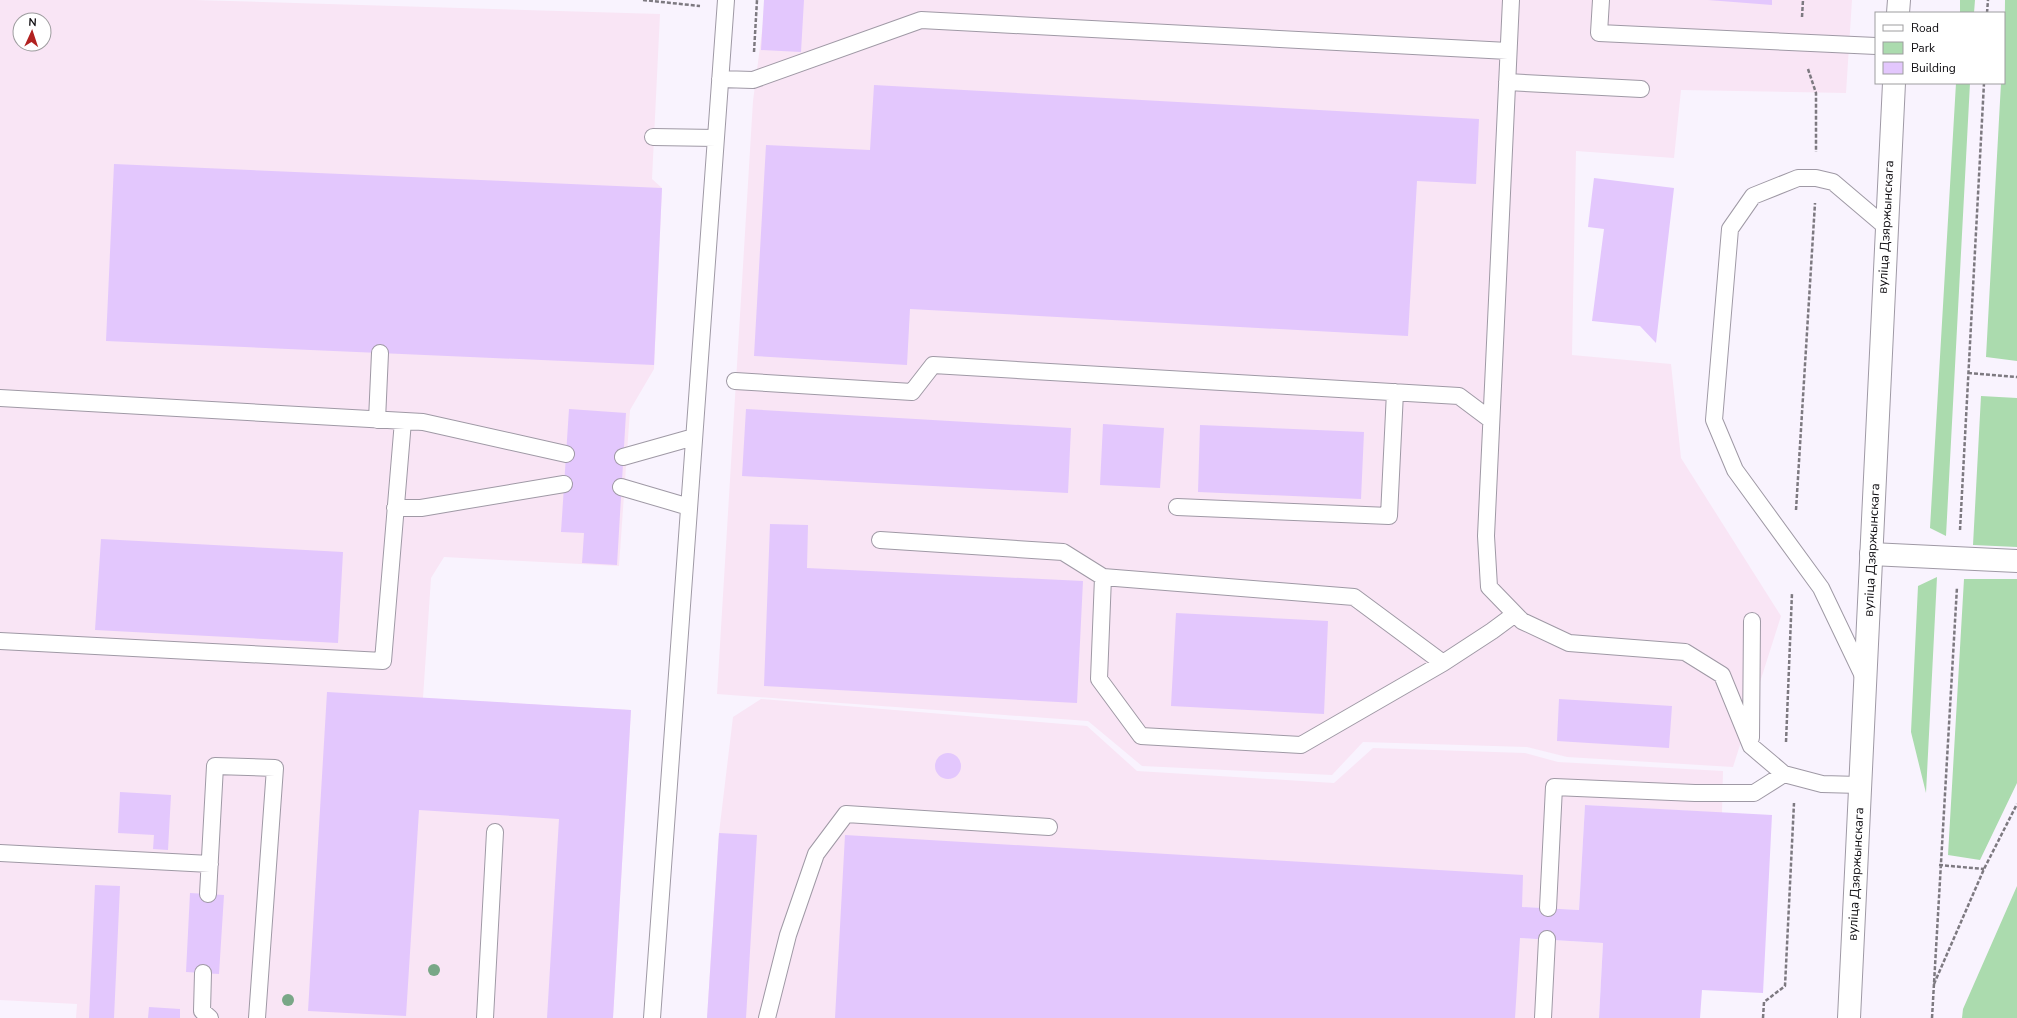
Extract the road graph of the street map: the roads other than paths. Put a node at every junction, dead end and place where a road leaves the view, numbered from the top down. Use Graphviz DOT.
graph roads {
  1 [pos="1511,0"];
  2 [pos="1601,0"];
  3 [pos="1899,0"];
  4 [pos="726,4"];
  5 [pos="1898,12"];
  6 [pos="1875,46"];
  7 [pos="1508,51"];
  8 [pos="720,79"];
  9 [pos="1507,82"];
  10 [pos="1894,84"];
  11 [pos="1641,89"];
  12 [pos="652,137"];
  13 [pos="716,138"];
  14 [pos="1886,227"];
  15 [pos="380,353"];
  16 [pos="735,381"];
  17 [pos="1395,392"];
  18 [pos="0,398"];
  19 [pos="377,420"];
  20 [pos="1491,420"];
  21 [pos="403,421"];
  22 [pos="694,437"];
  23 [pos="566,454"];
  24 [pos="623,456"];
  25 [pos="564,484"];
  26 [pos="621,486"];
  27 [pos="689,507"];
  28 [pos="1177,507"];
  29 [pos="395,508"];
  30 [pos="880,540"];
  31 [pos="1872,554"];
  32 [pos="2017,561"];
  33 [pos="1103,578"];
  34 [pos="1515,614"];
  35 [pos="1752,621"];
  36 [pos="0,641"];
  37 [pos="1443,663"];
  38 [pos="1865,682"];
  39 [pos="1751,746"];
  40 [pos="1784,774"];
  41 [pos="1860,785"];
  42 [pos="1049,827"];
  43 [pos="495,832"];
  44 [pos="0,853"];
  45 [pos="210,864"];
  46 [pos="208,894"];
  47 [pos="1548,908"];
  48 [pos="1547,939"];
  49 [pos="203,973"];
  50 [pos="210,1018"];
  51 [pos="257,1018"];
  52 [pos="485,1018"];
  53 [pos="652,1018"];
  54 [pos="767,1018"];
  55 [pos="1543,1018"];
  56 [pos="1849,1018"];
  1 -- 7 [label="lane"];
  2 -- 6 [label="lane"];
  3 -- 5 [label="main road"];
  4 -- 8 [label="lane"];
  7 -- 8 [label="lane"];
  7 -- 9 [label="lane"];
  8 -- 13 [label="lane"];
  9 -- 11 [label="lane"];
  9 -- 20 [label="lane"];
  10 -- 14 [label="main road, вуліца Дзяржынскага"];
  12 -- 13 [label="lane"];
  13 -- 22 [label="lane"];
  14 -- 31 [label="main road, вуліца Дзяржынскага"];
  14 -- 38 [label="lane"];
  15 -- 19 [label="lane"];
  16 -- 17 [label="lane"];
  17 -- 20 [label="lane"];
  17 -- 28 [label="lane"];
  18 -- 19 [label="lane"];
  19 -- 21 [label="lane"];
  20 -- 34 [label="lane"];
  21 -- 23 [label="lane"];
  21 -- 29 [label="lane"];
  22 -- 24 [label="lane"];
  22 -- 27 [label="lane"];
  25 -- 29 [label="lane"];
  26 -- 27 [label="lane"];
  27 -- 53 [label="lane"];
  29 -- 36 [label="lane"];
  30 -- 33 [label="lane"];
  31 -- 32 [label="main road"];
  31 -- 38 [label="main road, вуліца Дзяржынскага"];
  33 -- 37 [label="lane"];
  33 -- 37 [label="lane"];
  34 -- 37 [label="lane"];
  34 -- 39 [label="lane"];
  35 -- 39 [label="lane"];
  38 -- 41 [label="main road, вуліца Дзяржынскага"];
  39 -- 40 [label="lane"];
  40 -- 41 [label="lane"];
  40 -- 47 [label="lane"];
  41 -- 56 [label="main road, вуліца Дзяржынскага"];
  42 -- 54 [label="lane"];
  43 -- 52 [label="lane"];
  44 -- 45 [label="lane"];
  45 -- 46 [label="lane"];
  45 -- 51 [label="lane"];
  48 -- 55 [label="lane"];
  49 -- 50 [label="lane"];
}
